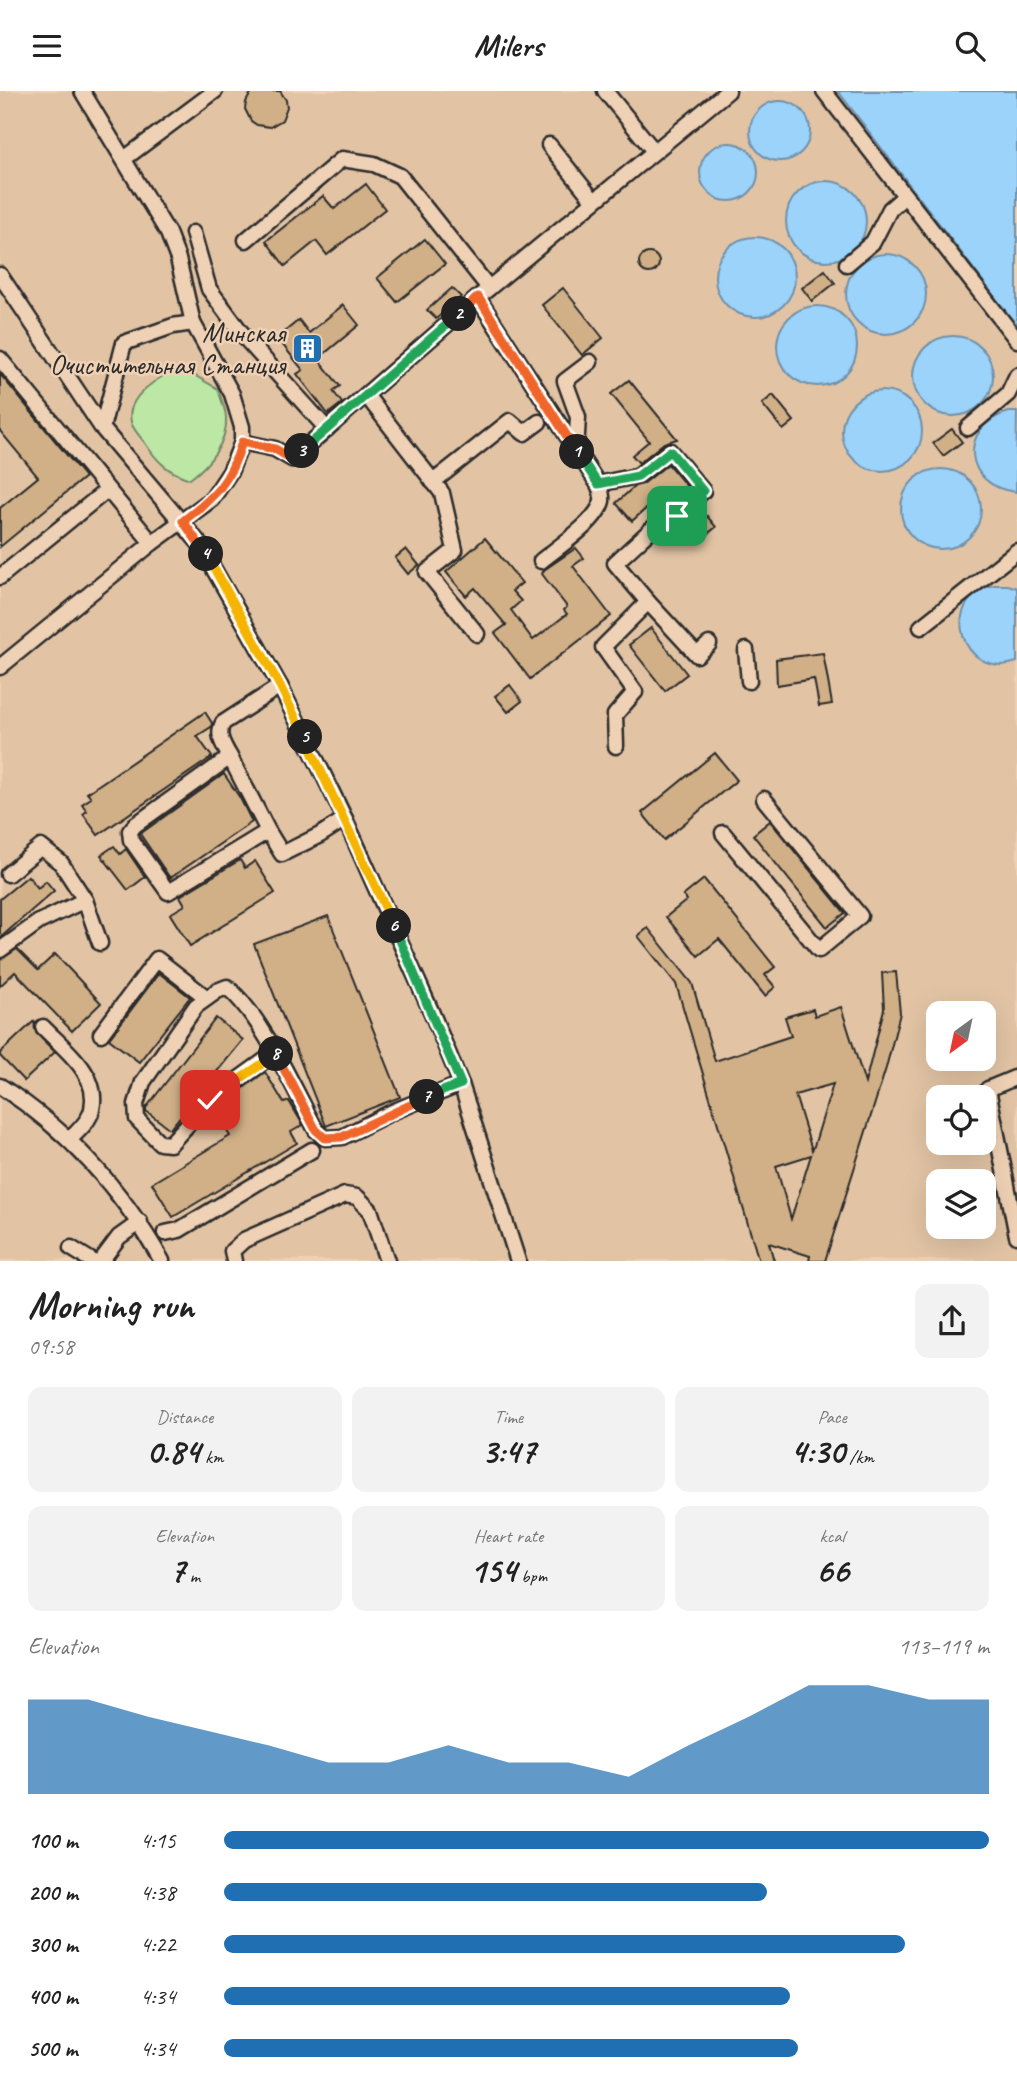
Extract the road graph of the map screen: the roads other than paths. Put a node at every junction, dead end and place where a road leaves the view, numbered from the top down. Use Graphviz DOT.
graph roads {
  1 [pos="82,91"];
  2 [pos="215,91"];
  3 [pos="605,91"];
  4 [pos="728,91"];
  5 [pos="824,91"];
  6 [pos="549,145"];
  7 [pos="654,151"];
  8 [pos="124,159"];
  9 [pos="905,196"];
  10 [pos="594,201"];
  11 [pos="193,233"];
  12 [pos="246,240"];
  13 [pos="847,264"];
  14 [pos="0,275"];
  15 [pos="484,293"];
  16 [pos="193,323"];
  17 [pos="1017,340"];
  18 [pos="0,359"];
  19 [pos="590,362"];
  20 [pos="1017,375"];
  21 [pos="366,395"];
  22 [pos="540,422"];
  23 [pos="102,428"];
  24 [pos="968,428"];
  25 [pos="327,429"];
  26 [pos="242,442"];
  27 [pos="576,451"];
  28 [pos="433,482"];
  29 [pos="598,484"];
  30 [pos="107,490"];
  31 [pos="677,516"];
  32 [pos="183,521"];
  33 [pos="653,527"];
  34 [pos="152,543"];
  35 [pos="1015,556"];
  36 [pos="541,561"];
  37 [pos="0,577"];
  38 [pos="648,602"];
  39 [pos="921,627"];
  40 [pos="477,634"];
  41 [pos="709,644"];
  42 [pos="746,650"];
  43 [pos="0,667"];
  44 [pos="749,681"];
  45 [pos="280,686"];
  46 [pos="616,746"];
  47 [pos="230,757"];
  48 [pos="764,799"];
  49 [pos="345,819"];
  50 [pos="268,831"];
  51 [pos="723,833"];
  52 [pos="8,874"];
  53 [pos="85,900"];
  54 [pos="100,943"];
  55 [pos="0,950"];
  56 [pos="207,998"];
  57 [pos="43,1027"];
  58 [pos="101,1034"];
  59 [pos="275,1053"];
  60 [pos="1017,1077"];
  61 [pos="461,1084"];
  62 [pos="0,1087"];
  63 [pos="69,1140"];
  64 [pos="312,1150"];
  65 [pos="140,1222"];
  66 [pos="165,1233"];
  67 [pos="1017,1236"];
  68 [pos="71,1248"];
  69 [pos="92,1261"];
  70 [pos="102,1261"];
  71 [pos="162,1261"];
  72 [pos="233,1261"];
  73 [pos="387,1261"];
  74 [pos="518,1261"];
  1 -- 8 [label="street"];
  2 -- 8 [label="street"];
  3 -- 7 [label="street"];
  4 -- 7 [label="street"];
  5 -- 9 [label="street"];
  6 -- 10 [label="street"];
  7 -- 10 [label="street"];
  8 -- 16 [label="street"];
  9 -- 13 [label="street"];
  9 -- 17 [label="street"];
  10 -- 15 [label="street"];
  11 -- 25 [label="street"];
  12 -- 15 [label="street"];
  14 -- 23 [label="street"];
  15 -- 21 [label="street"];
  15 -- 27 [label="street"];
  16 -- 23 [label="street"];
  16 -- 26 [label="street"];
  18 -- 30 [label="street"];
  19 -- 27 [label="street"];
  20 -- 24 [label="street"];
  21 -- 25 [label="street"];
  21 -- 28 [label="street"];
  22 -- 28 [label="street"];
  23 -- 32 [label="street"];
  25 -- 26 [label="street"];
  26 -- 32 [label="street"];
  27 -- 29 [label="street"];
  28 -- 40 [label="street"];
  29 -- 31 [label="street"];
  29 -- 36 [label="street"];
  30 -- 34 [label="street"];
  30 -- 37 [label="street"];
  32 -- 34 [label="street"];
  32 -- 45 [label="street"];
  33 -- 38 [label="street"];
  34 -- 43 [label="street"];
  35 -- 39 [label="street"];
  38 -- 41 [label="street"];
  38 -- 46 [label="street"];
  42 -- 44 [label="street"];
  45 -- 47 [label="street"];
  45 -- 49 [label="street"];
  47 -- 50 [label="street"];
  47 -- 50 [label="street"];
  48 -- 51 [label="street"];
  49 -- 50 [label="street"];
  49 -- 61 [label="street"];
  52 -- 53 [label="street"];
  53 -- 54 [label="street"];
  53 -- 55 [label="street"];
  56 -- 58 [label="street"];
  56 -- 59 [label="street"];
  56 -- 59 [label="street"];
  57 -- 63 [label="street"];
  59 -- 61 [label="street"];
  60 -- 67 [label="street"];
  61 -- 74 [label="street"];
  62 -- 63 [label="street"];
  63 -- 65 [label="street"];
  64 -- 66 [label="street"];
  65 -- 70 [label="street"];
  65 -- 71 [label="street"];
  68 -- 69 [label="street"];
  72 -- 73 [label="street"];
}
